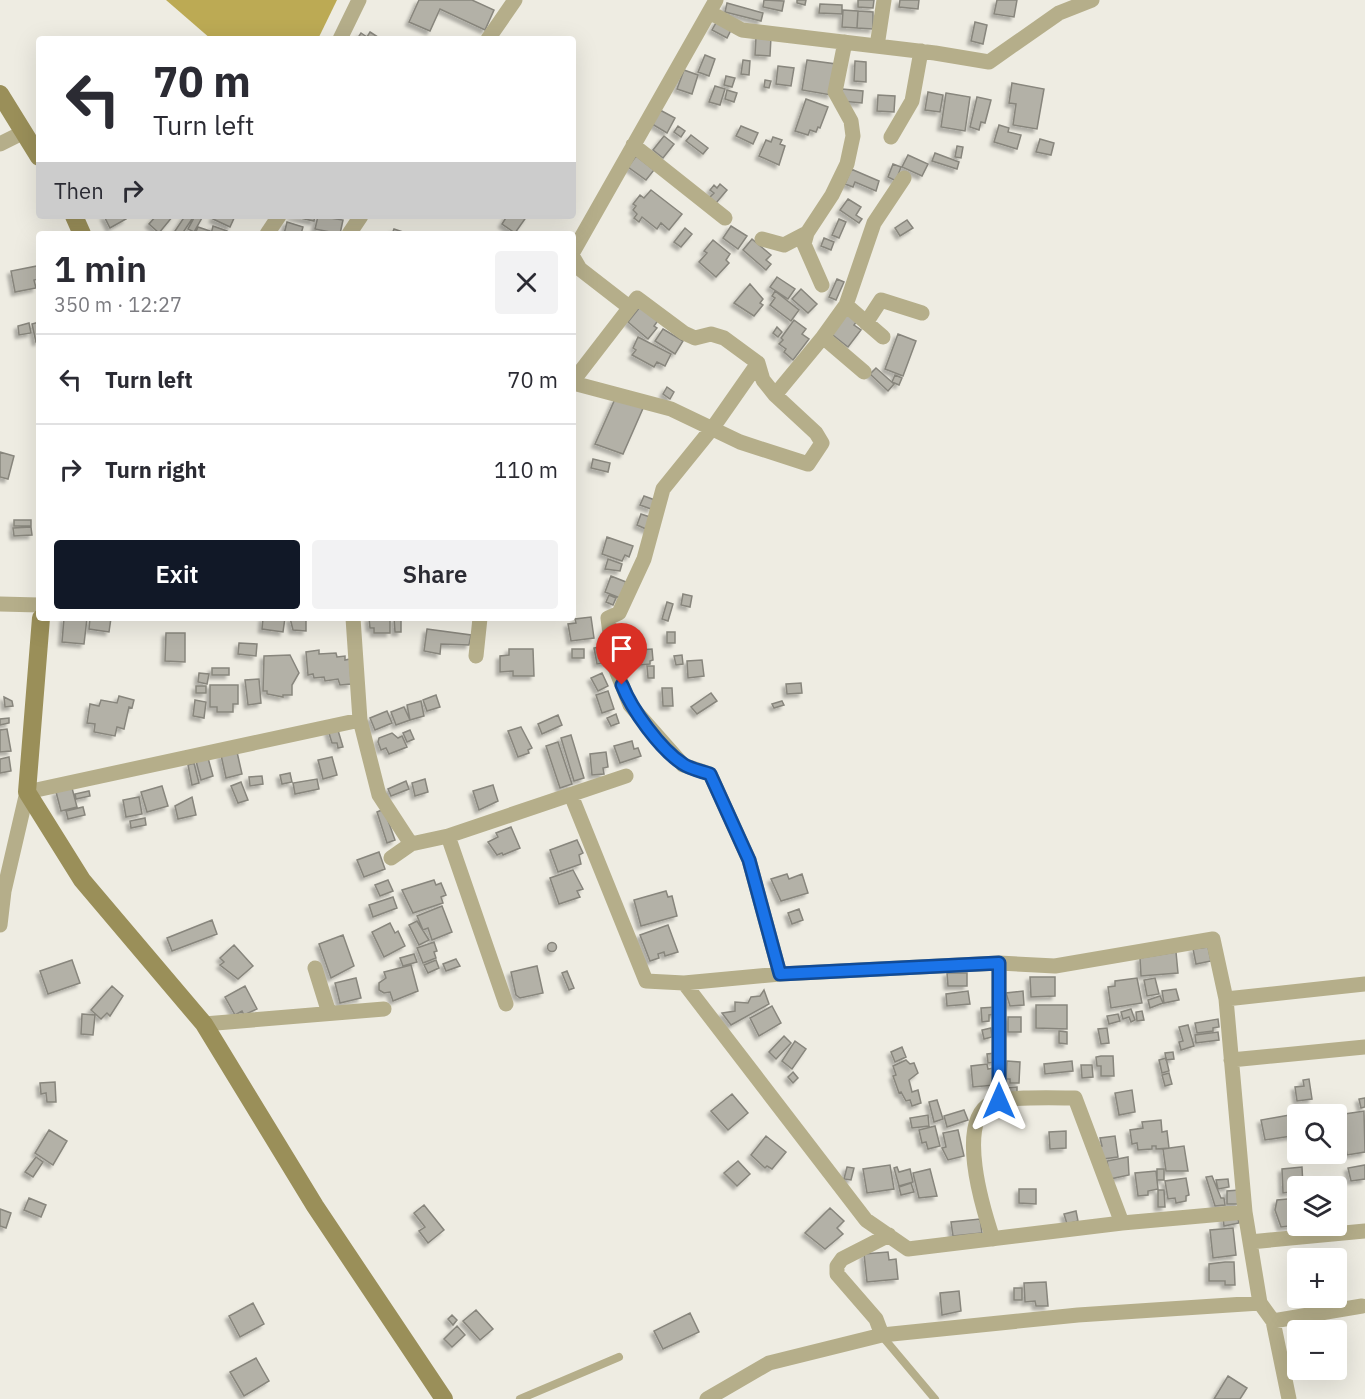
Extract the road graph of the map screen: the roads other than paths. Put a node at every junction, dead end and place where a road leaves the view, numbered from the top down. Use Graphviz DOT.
graph roads {
  1 [pos="359,0"];
  2 [pos="515,0"];
  3 [pos="884,0"];
  4 [pos="1092,0"];
  5 [pos="714,7"];
  6 [pos="341,36"];
  7 [pos="490,36"];
  8 [pos="845,42"];
  9 [pos="877,46"];
  10 [pos="921,51"];
  11 [pos="0,94"];
  12 [pos="24,132"];
  13 [pos="891,137"];
  14 [pos="0,144"];
  15 [pos="633,145"];
  16 [pos="36,152"];
  17 [pos="904,178"];
  18 [pos="725,218"];
  19 [pos="807,233"];
  20 [pos="762,239"];
  21 [pos="576,247"];
  22 [pos="576,262"];
  23 [pos="822,285"];
  24 [pos="846,305"];
  25 [pos="629,307"];
  26 [pos="922,313"];
  27 [pos="866,322"];
  28 [pos="823,337"];
  29 [pos="883,337"];
  30 [pos="758,363"];
  31 [pos="864,372"];
  32 [pos="576,378"];
  33 [pos="576,383"];
  34 [pos="775,395"];
  35 [pos="712,429"];
  36 [pos="0,604"];
  37 [pos="36,605"];
  38 [pos="40,621"];
  39 [pos="353,621"];
  40 [pos="480,621"];
  41 [pos="476,656"];
  42 [pos="360,720"];
  43 [pos="626,776"];
  44 [pos="27,792"];
  45 [pos="571,795"];
  46 [pos="448,836"];
  47 [pos="411,844"];
  48 [pos="391,858"];
  49 [pos="0,925"];
  50 [pos="999,963"];
  51 [pos="315,968"];
  52 [pos="780,974"];
  53 [pos="684,983"];
  54 [pos="1365,984"];
  55 [pos="1226,999"];
  56 [pos="506,1004"];
  57 [pos="384,1009"];
  58 [pos="329,1013"];
  59 [pos="204,1024"];
  60 [pos="1365,1047"];
  61 [pos="1231,1060"];
  62 [pos="999,1101"];
  63 [pos="1245,1212"];
  64 [pos="1122,1223"];
  65 [pos="1365,1231"];
  66 [pos="889,1235"];
  67 [pos="993,1239"];
  68 [pos="1250,1242"];
  69 [pos="1260,1303"];
  70 [pos="1362,1306"];
  71 [pos="1273,1321"];
  72 [pos="882,1335"];
  73 [pos="619,1357"];
  74 [pos="444,1399"];
  75 [pos="520,1399"];
  76 [pos="707,1399"];
  77 [pos="935,1399"];
  78 [pos="1289,1399"];
  1 -- 6 [label="street"];
  2 -- 7 [label="street"];
  3 -- 9 [label="street"];
  4 -- 10 [label="street"];
  5 -- 8 [label="street"];
  5 -- 15 [label="street"];
  8 -- 9 [label="street"];
  8 -- 19 [label="street"];
  9 -- 10 [label="street"];
  10 -- 13 [label="street"];
  11 -- 12 [label="street"];
  12 -- 14 [label="street"];
  12 -- 16 [label="street"];
  15 -- 18 [label="street"];
  15 -- 21 [label="street"];
  17 -- 24 [label="street"];
  19 -- 20 [label="street"];
  19 -- 23 [label="street"];
  22 -- 25 [label="street"];
  24 -- 27 [label="street"];
  24 -- 28 [label="street"];
  25 -- 30 [label="street"];
  25 -- 32 [label="street"];
  26 -- 27 [label="street"];
  27 -- 29 [label="street"];
  28 -- 31 [label="street"];
  28 -- 34 [label="street"];
  30 -- 34 [label="street"];
  30 -- 35 [label="street"];
  33 -- 35 [label="street"];
  34 -- 35 [label="street"];
  35 -- 52 [label="street"];
  36 -- 37 [label="street"];
  38 -- 44 [label="street"];
  39 -- 42 [label="street"];
  40 -- 41 [label="street"];
  42 -- 44 [label="street"];
  42 -- 47 [label="street"];
  43 -- 45 [label="street"];
  44 -- 49 [label="street"];
  44 -- 59 [label="street"];
  45 -- 46 [label="street"];
  45 -- 53 [label="street"];
  46 -- 47 [label="street"];
  46 -- 56 [label="street"];
  47 -- 48 [label="street"];
  50 -- 52 [label="street"];
  50 -- 55 [label="street"];
  50 -- 62 [label="street"];
  51 -- 58 [label="street"];
  52 -- 53 [label="street"];
  53 -- 66 [label="street"];
  54 -- 55 [label="street"];
  55 -- 61 [label="street"];
  57 -- 58 [label="street"];
  58 -- 59 [label="street"];
  59 -- 74 [label="street"];
  60 -- 61 [label="street"];
  61 -- 63 [label="street"];
  62 -- 64 [label="street"];
  62 -- 67 [label="street"];
  63 -- 64 [label="street"];
  63 -- 68 [label="street"];
  64 -- 67 [label="street"];
  65 -- 68 [label="street"];
  66 -- 67 [label="street"];
  66 -- 72 [label="street"];
  68 -- 69 [label="street"];
  69 -- 71 [label="street"];
  69 -- 72 [label="street"];
  70 -- 71 [label="street"];
  71 -- 78 [label="street"];
  72 -- 76 [label="street"];
  72 -- 77 [label="lane"];
  73 -- 75 [label="lane"];
}
